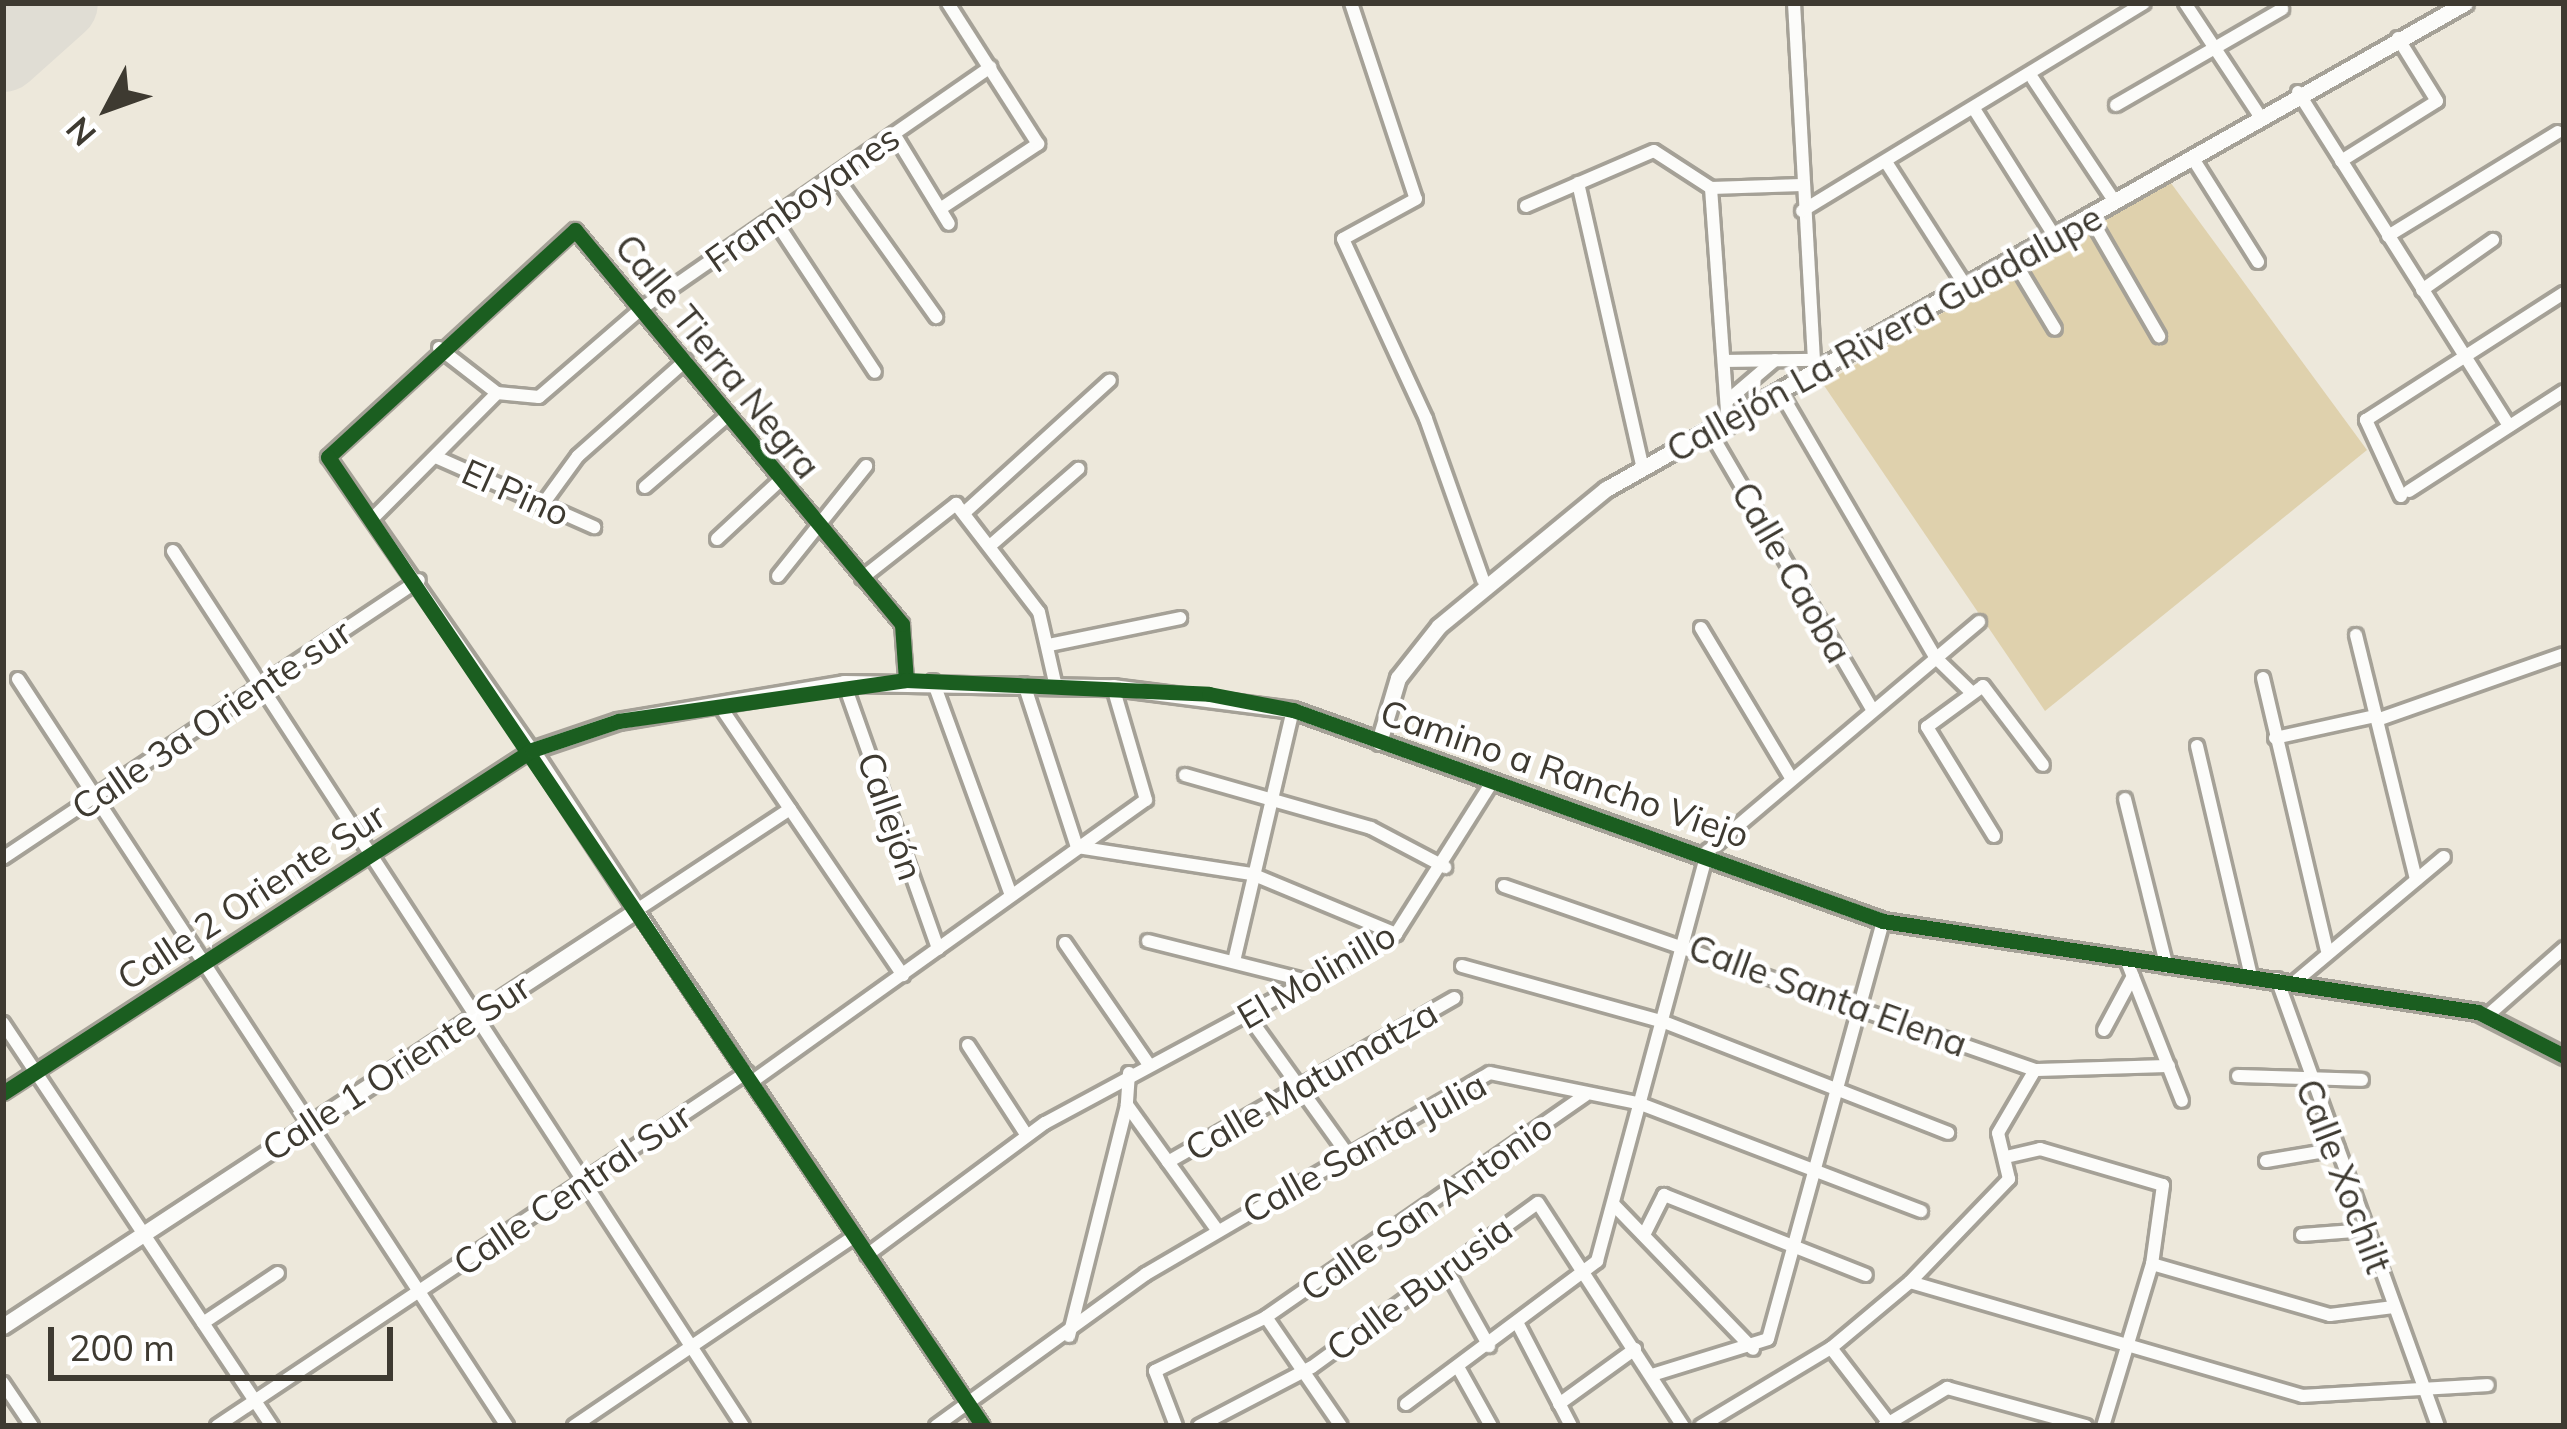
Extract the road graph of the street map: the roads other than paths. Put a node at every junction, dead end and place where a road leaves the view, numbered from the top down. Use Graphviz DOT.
graph roads {
  1 [pos="948,3"];
  2 [pos="1351,3"];
  3 [pos="1794,3"];
  4 [pos="2144,3"];
  5 [pos="2185,3"];
  6 [pos="2465,3"];
  7 [pos="2441,8"];
  8 [pos="2282,9"];
  9 [pos="2398,38"];
  10 [pos="2213,45"];
  11 [pos="990,67"];
  12 [pos="2033,80"];
  13 [pos="2298,92"];
  14 [pos="2116,105"];
  15 [pos="1976,112"];
  16 [pos="2259,116"];
  17 [pos="2558,132"];
  18 [pos="894,134"];
  19 [pos="2192,157"];
  20 [pos="2341,160"];
  21 [pos="1888,165"];
  22 [pos="837,178"];
  23 [pos="1579,183"];
  24 [pos="1802,185"];
  25 [pos="1711,188"];
  26 [pos="2115,202"];
  27 [pos="1526,206"];
  28 [pos="940,209"];
  29 [pos="1802,211"];
  30 [pos="2090,217"];
  31 [pos="774,219"];
  32 [pos="949,224"];
  33 [pos="2388,236"];
  34 [pos="2055,237"];
  35 [pos="2493,240"];
  36 [pos="2014,261"];
  37 [pos="2258,262"];
  38 [pos="1967,288"];
  39 [pos="2422,290"];
  40 [pos="2564,293"];
  41 [pos="641,308"];
  42 [pos="936,317"];
  43 [pos="2055,329"];
  44 [pos="2159,337"];
  45 [pos="440,348"];
  46 [pos="2465,358"];
  47 [pos="686,360"];
  48 [pos="1774,360"];
  49 [pos="1727,361"];
  50 [pos="1815,368"];
  51 [pos="875,372"];
  52 [pos="1110,380"];
  53 [pos="2564,391"];
  54 [pos="497,393"];
  55 [pos="1782,394"];
  56 [pos="1727,401"];
  57 [pos="2491,403"];
  58 [pos="2536,409"];
  59 [pos="728,415"];
  60 [pos="2510,426"];
  61 [pos="1720,432"];
  62 [pos="438,458"];
  63 [pos="866,466"];
  64 [pos="1643,468"];
  65 [pos="1078,469"];
  66 [pos="777,483"];
  67 [pos="645,487"];
  68 [pos="543,504"];
  69 [pos="964,513"];
  70 [pos="376,515"];
  71 [pos="594,526"];
  72 [pos="823,526"];
  73 [pos="717,539"];
  74 [pos="991,545"];
  75 [pos="173,550"];
  76 [pos="778,576"];
  77 [pos="862,578"];
  78 [pos="418,580"];
  79 [pos="1483,580"];
  80 [pos="1180,618"];
  81 [pos="1979,622"];
  82 [pos="1701,628"];
  83 [pos="2356,635"];
  84 [pos="1049,645"];
  85 [pos="2564,654"];
  86 [pos="1935,657"];
  87 [pos="2263,678"];
  88 [pos="18,679"];
  89 [pos="906,680"];
  90 [pos="933,681"];
  91 [pos="844,683"];
  92 [pos="1024,684"];
  93 [pos="260,686"];
  94 [pos="1056,687"];
  95 [pos="1113,687"];
  96 [pos="1970,691"];
  97 [pos="1871,707"];
  98 [pos="722,709"];
  99 [pos="1293,710"];
  100 [pos="2376,718"];
  101 [pos="2275,738"];
  102 [pos="1379,742"];
  103 [pos="2197,746"];
  104 [pos="532,750"];
  105 [pos="2043,765"];
  106 [pos="1185,775"];
  107 [pos="1792,778"];
  108 [pos="1489,787"];
  109 [pos="1270,793"];
  110 [pos="95,796"];
  111 [pos="2126,800"];
  112 [pos="790,809"];
  113 [pos="1994,836"];
  114 [pos="1077,847"];
  115 [pos="1708,850"];
  116 [pos="369,856"];
  117 [pos="2444,857"];
  118 [pos="3,858"];
  119 [pos="1445,867"];
  120 [pos="1252,874"];
  121 [pos="2416,880"];
  122 [pos="1504,886"];
  123 [pos="1010,893"];
  124 [pos="637,910"];
  125 [pos="1883,921"];
  126 [pos="1396,934"];
  127 [pos="1148,941"];
  128 [pos="1686,942"];
  129 [pos="1065,944"];
  130 [pos="2564,948"];
  131 [pos="938,949"];
  132 [pos="2327,950"];
  133 [pos="1234,956"];
  134 [pos="204,963"];
  135 [pos="1462,966"];
  136 [pos="2131,970"];
  137 [pos="2168,970"];
  138 [pos="903,975"];
  139 [pos="2251,977"];
  140 [pos="2277,979"];
  141 [pos="1307,981"];
  142 [pos="2296,981"];
  143 [pos="1454,998"];
  144 [pos="1860,1010"];
  145 [pos="2486,1016"];
  146 [pos="472,1017"];
  147 [pos="1249,1018"];
  148 [pos="1664,1022"];
  149 [pos="3,1023"];
  150 [pos="2104,1030"];
  151 [pos="968,1045"];
  152 [pos="2564,1056"];
  153 [pos="1147,1062"];
  154 [pos="2169,1066"];
  155 [pos="2035,1070"];
  156 [pos="2303,1070"];
  157 [pos="35,1072"];
  158 [pos="1129,1073"];
  159 [pos="2238,1076"];
  160 [pos="750,1077"];
  161 [pos="2362,1080"];
  162 [pos="1299,1088"];
  163 [pos="1839,1089"];
  164 [pos="3,1094"];
  165 [pos="1585,1095"];
  166 [pos="2182,1101"];
  167 [pos="1638,1103"];
  168 [pos="1127,1105"];
  169 [pos="309,1124"];
  170 [pos="1948,1132"];
  171 [pos="1028,1136"];
  172 [pos="2338,1149"];
  173 [pos="1348,1155"];
  174 [pos="2006,1157"];
  175 [pos="2266,1161"];
  176 [pos="1168,1162"];
  177 [pos="1816,1173"];
  178 [pos="579,1181"];
  179 [pos="1614,1205"];
  180 [pos="1921,1211"];
  181 [pos="1217,1230"];
  182 [pos="2366,1230"];
  183 [pos="143,1234"];
  184 [pos="2302,1234"];
  185 [pos="1644,1235"];
  186 [pos="855,1236"];
  187 [pos="1796,1247"];
  188 [pos="868,1255"];
  189 [pos="2152,1264"];
  190 [pos="278,1273"];
  191 [pos="1448,1273"];
  192 [pos="1589,1274"];
  193 [pos="1866,1275"];
  194 [pos="1910,1282"];
  195 [pos="419,1292"];
  196 [pos="2393,1307"];
  197 [pos="1266,1317"];
  198 [pos="203,1323"];
  199 [pos="3,1326"];
  200 [pos="1519,1326"];
  201 [pos="1069,1336"];
  202 [pos="1489,1346"];
  203 [pos="2126,1347"];
  204 [pos="1831,1348"];
  205 [pos="1635,1349"];
  206 [pos="1753,1349"];
  207 [pos="690,1352"];
  208 [pos="1458,1366"];
  209 [pos="1299,1373"];
  210 [pos="1652,1375"];
  211 [pos="3,1383"];
  212 [pos="2488,1385"];
  213 [pos="2421,1388"];
  214 [pos="255,1401"];
  215 [pos="969,1403"];
  216 [pos="1406,1404"];
  217 [pos="1559,1404"];
  218 [pos="1678,1424"];
  219 [pos="1888,1425"];
  220 [pos="32,1426"];
  221 [pos="217,1426"];
  222 [pos="272,1426"];
  223 [pos="507,1426"];
  224 [pos="574,1426"];
  225 [pos="743,1426"];
  226 [pos="936,1426"];
  227 [pos="983,1426"];
  228 [pos="1176,1426"];
  229 [pos="1199,1426"];
  230 [pos="1341,1426"];
  231 [pos="1491,1426"];
  232 [pos="1570,1426"];
  233 [pos="1701,1426"];
  234 [pos="2086,1426"];
  235 [pos="2103,1426"];
  236 [pos="2438,1426"];
  1 -- 11 [label="street"];
  2 -- 79 [label="street"];
  3 -- 24 [label="street"];
  4 -- 12 [label="street"];
  5 -- 10 [label="street"];
  6 -- 7 [label="street, Callejón La Rivera Guadalupe"];
  7 -- 9 [label="street, Callejón La Rivera Guadalupe"];
  8 -- 10 [label="street"];
  9 -- 13 [label="street, Callejón La Rivera Guadalupe"];
  9 -- 20 [label="street"];
  10 -- 14 [label="street"];
  10 -- 16 [label="street"];
  11 -- 18 [label="street, Framboyanes"];
  11 -- 28 [label="street"];
  12 -- 15 [label="street"];
  12 -- 26 [label="street"];
  13 -- 16 [label="street, Callejón La Rivera Guadalupe"];
  13 -- 20 [label="street"];
  15 -- 21 [label="street"];
  15 -- 34 [label="street"];
  16 -- 19 [label="street, Callejón La Rivera Guadalupe"];
  17 -- 33 [label="street"];
  18 -- 22 [label="street, Framboyanes"];
  18 -- 28 [label="street"];
  19 -- 26 [label="street, Callejón La Rivera Guadalupe"];
  19 -- 37 [label="street"];
  20 -- 33 [label="street"];
  21 -- 29 [label="street"];
  21 -- 38 [label="street"];
  22 -- 31 [label="street, Framboyanes"];
  22 -- 42 [label="street"];
  23 -- 25 [label="street"];
  23 -- 27 [label="street"];
  23 -- 64 [label="street"];
  24 -- 25 [label="street"];
  24 -- 29 [label="street"];
  25 -- 49 [label="street"];
  26 -- 30 [label="street, Callejón La Rivera Guadalupe"];
  28 -- 32 [label="street"];
  29 -- 50 [label="street"];
  30 -- 34 [label="street, Callejón La Rivera Guadalupe"];
  30 -- 44 [label="street"];
  31 -- 41 [label="street, Framboyanes"];
  31 -- 51 [label="street"];
  33 -- 39 [label="street"];
  34 -- 36 [label="street, Callejón La Rivera Guadalupe"];
  35 -- 39 [label="street"];
  36 -- 38 [label="street, Callejón La Rivera Guadalupe"];
  36 -- 43 [label="street"];
  38 -- 50 [label="street, Callejón La Rivera Guadalupe"];
  39 -- 46 [label="street"];
  40 -- 46 [label="street"];
  41 -- 45 [label="street, Calle Tierra Negra"];
  41 -- 47 [label="street, Calle Tierra Negra"];
  41 -- 54 [label="street, Framboyanes"];
  45 -- 54 [label="street"];
  45 -- 70 [label="street, Calle Tierra Negra"];
  46 -- 57 [label="street"];
  46 -- 60 [label="street"];
  47 -- 59 [label="street, Calle Tierra Negra"];
  47 -- 68 [label="street"];
  48 -- 49 [label="street"];
  48 -- 50 [label="street"];
  48 -- 56 [label="street"];
  49 -- 56 [label="street"];
  50 -- 55 [label="street, Callejón La Rivera Guadalupe"];
  52 -- 69 [label="street"];
  53 -- 58 [label="street"];
  54 -- 62 [label="street"];
  55 -- 61 [label="street, Callejón La Rivera Guadalupe"];
  55 -- 86 [label="street"];
  56 -- 61 [label="street"];
  57 -- 58 [label="street"];
  57 -- 60 [label="street"];
  58 -- 60 [label="street"];
  59 -- 66 [label="street, Calle Tierra Negra"];
  59 -- 67 [label="street"];
  61 -- 64 [label="street, Callejón La Rivera Guadalupe"];
  61 -- 97 [label="street, Calle Caoba"];
  62 -- 68 [label="street, El Pino"];
  62 -- 70 [label="street"];
  63 -- 72 [label="street"];
  64 -- 79 [label="street, Callejón La Rivera Guadalupe"];
  65 -- 74 [label="street"];
  66 -- 72 [label="street, Calle Tierra Negra"];
  66 -- 73 [label="street"];
  68 -- 71 [label="street, El Pino"];
  69 -- 74 [label="street"];
  69 -- 77 [label="street"];
  70 -- 78 [label="street"];
  72 -- 76 [label="street"];
  72 -- 77 [label="street, Calle Tierra Negra"];
  74 -- 84 [label="street"];
  75 -- 93 [label="street"];
  77 -- 89 [label="street, Calle Tierra Negra"];
  78 -- 93 [label="street, Calle 3a Oriente sur"];
  78 -- 104 [label="street"];
  79 -- 102 [label="street, Callejón La Rivera Guadalupe"];
  80 -- 84 [label="street"];
  81 -- 86 [label="street"];
  82 -- 107 [label="street"];
  83 -- 100 [label="street"];
  84 -- 94 [label="street"];
  85 -- 100 [label="street"];
  86 -- 96 [label="street"];
  86 -- 97 [label="street"];
  87 -- 101 [label="street"];
  88 -- 110 [label="street"];
  89 -- 90 [label="street, Camino a Rancho Viejo"];
  89 -- 91 [label="street, Camino a Rancho Viejo"];
  90 -- 92 [label="street, Camino a Rancho Viejo"];
  90 -- 123 [label="street"];
  91 -- 98 [label="street, Camino a Rancho Viejo"];
  91 -- 131 [label="street, Callejón"];
  92 -- 94 [label="street, Camino a Rancho Viejo"];
  92 -- 114 [label="street"];
  93 -- 110 [label="street, Calle 3a Oriente sur"];
  93 -- 116 [label="street"];
  94 -- 95 [label="street, Camino a Rancho Viejo"];
  95 -- 99 [label="street, Camino a Rancho Viejo"];
  95 -- 114 [label="street, Calle Central Sur"];
  96 -- 105 [label="street"];
  96 -- 113 [label="street"];
  97 -- 107 [label="street"];
  98 -- 104 [label="street, Camino a Rancho Viejo"];
  98 -- 112 [label="street"];
  99 -- 102 [label="street, Camino a Rancho Viejo"];
  99 -- 109 [label="street"];
  100 -- 101 [label="street"];
  100 -- 121 [label="street"];
  101 -- 132 [label="street"];
  102 -- 108 [label="street, Camino a Rancho Viejo"];
  103 -- 139 [label="street"];
  104 -- 116 [label="street, Calle 2 Oriente Sur"];
  104 -- 124 [label="street"];
  106 -- 109 [label="street"];
  107 -- 115 [label="street"];
  108 -- 115 [label="street, Camino a Rancho Viejo"];
  108 -- 119 [label="street, El Molinillo"];
  109 -- 119 [label="street"];
  109 -- 120 [label="street"];
  110 -- 118 [label="street, Calle 3a Oriente sur"];
  110 -- 134 [label="street"];
  111 -- 137 [label="street"];
  112 -- 124 [label="street, Calle 1 Oriente Sur"];
  112 -- 138 [label="street"];
  114 -- 120 [label="street"];
  114 -- 123 [label="street, Calle Central Sur"];
  115 -- 125 [label="street, Camino a Rancho Viejo"];
  115 -- 128 [label="street"];
  116 -- 134 [label="street, Calle 2 Oriente Sur"];
  116 -- 146 [label="street"];
  117 -- 121 [label="street"];
  119 -- 126 [label="street, El Molinillo"];
  120 -- 126 [label="street"];
  120 -- 133 [label="street"];
  121 -- 132 [label="street"];
  122 -- 128 [label="street, Calle Santa Elena"];
  123 -- 131 [label="street, Calle Central Sur"];
  124 -- 146 [label="street, Calle 1 Oriente Sur"];
  124 -- 160 [label="street"];
  125 -- 136 [label="street, Camino a Rancho Viejo"];
  125 -- 144 [label="street"];
  126 -- 141 [label="street, El Molinillo"];
  127 -- 133 [label="street"];
  128 -- 144 [label="street, Calle Santa Elena"];
  128 -- 148 [label="street"];
  129 -- 153 [label="street"];
  130 -- 145 [label="street"];
  131 -- 138 [label="street, Calle Central Sur"];
  132 -- 142 [label="street"];
  133 -- 141 [label="street"];
  134 -- 157 [label="street, Calle 2 Oriente Sur"];
  134 -- 169 [label="street"];
  135 -- 148 [label="street"];
  136 -- 137 [label="street, Camino a Rancho Viejo"];
  136 -- 150 [label="street"];
  136 -- 154 [label="street"];
  137 -- 139 [label="street, Camino a Rancho Viejo"];
  138 -- 160 [label="street, Calle Central Sur"];
  139 -- 140 [label="street, Camino a Rancho Viejo"];
  140 -- 142 [label="street, Camino a Rancho Viejo"];
  140 -- 156 [label="street, Calle Xochilt"];
  141 -- 147 [label="street, El Molinillo"];
  142 -- 145 [label="street, Camino a Rancho Viejo"];
  143 -- 162 [label="street, Calle Matumatza"];
  144 -- 155 [label="street, Calle Santa Elena"];
  144 -- 163 [label="street"];
  145 -- 152 [label="street, Camino a Rancho Viejo"];
  146 -- 169 [label="street, Calle 1 Oriente Sur"];
  146 -- 178 [label="street"];
  147 -- 153 [label="street, El Molinillo"];
  147 -- 162 [label="street"];
  148 -- 163 [label="street"];
  148 -- 167 [label="street"];
  149 -- 157 [label="street"];
  151 -- 171 [label="street"];
  153 -- 158 [label="street, El Molinillo"];
  154 -- 155 [label="street"];
  154 -- 166 [label="street"];
  155 -- 174 [label="street"];
  156 -- 159 [label="street"];
  156 -- 161 [label="street"];
  156 -- 172 [label="street, Calle Xochilt"];
  157 -- 164 [label="street, Calle 2 Oriente Sur"];
  157 -- 183 [label="street"];
  158 -- 168 [label="street"];
  158 -- 171 [label="street, El Molinillo"];
  160 -- 178 [label="street, Calle Central Sur"];
  160 -- 186 [label="street"];
  162 -- 173 [label="street"];
  162 -- 176 [label="street, Calle Matumatza"];
  163 -- 170 [label="street"];
  163 -- 177 [label="street"];
  165 -- 167 [label="street, Calle Santa Julia"];
  165 -- 173 [label="street, Calle Santa Julia"];
  165 -- 197 [label="street, Calle San Antonio"];
  167 -- 177 [label="street, Calle Santa Julia"];
  167 -- 179 [label="street"];
  168 -- 176 [label="street"];
  168 -- 201 [label="street"];
  169 -- 183 [label="street, Calle 1 Oriente Sur"];
  169 -- 195 [label="street"];
  171 -- 188 [label="street, El Molinillo"];
  172 -- 175 [label="street"];
  172 -- 182 [label="street, Calle Xochilt"];
  173 -- 181 [label="street, Calle Santa Julia"];
  174 -- 189 [label="street"];
  174 -- 194 [label="street"];
  176 -- 181 [label="street"];
  177 -- 180 [label="street, Calle Santa Julia"];
  177 -- 187 [label="street"];
  178 -- 195 [label="street, Calle Central Sur"];
  178 -- 207 [label="street"];
  179 -- 185 [label="street"];
  179 -- 192 [label="street"];
  181 -- 201 [label="street, Calle Santa Julia"];
  182 -- 184 [label="street"];
  182 -- 196 [label="street, Calle Xochilt"];
  183 -- 198 [label="street"];
  183 -- 199 [label="street, Calle 1 Oriente Sur"];
  185 -- 187 [label="street"];
  185 -- 206 [label="street"];
  186 -- 188 [label="street"];
  186 -- 207 [label="street"];
  187 -- 193 [label="street"];
  187 -- 206 [label="street"];
  188 -- 215 [label="street"];
  189 -- 196 [label="street"];
  189 -- 203 [label="street"];
  190 -- 198 [label="street"];
  191 -- 192 [label="street, Calle Burusia"];
  191 -- 202 [label="street"];
  191 -- 209 [label="street, Calle Burusia"];
  192 -- 200 [label="street"];
  192 -- 205 [label="street"];
  194 -- 203 [label="street"];
  194 -- 204 [label="street"];
  195 -- 214 [label="street, Calle Central Sur"];
  195 -- 223 [label="street"];
  196 -- 213 [label="street, Calle Xochilt"];
  197 -- 209 [label="street"];
  197 -- 228 [label="street, Calle San Antonio"];
  198 -- 214 [label="street"];
  200 -- 202 [label="street"];
  200 -- 217 [label="street"];
  201 -- 215 [label="street, Calle Santa Julia"];
  202 -- 208 [label="street"];
  203 -- 213 [label="street"];
  203 -- 235 [label="street"];
  204 -- 219 [label="street"];
  204 -- 233 [label="street"];
  205 -- 210 [label="street"];
  205 -- 217 [label="street"];
  206 -- 210 [label="street"];
  207 -- 224 [label="street"];
  207 -- 225 [label="street"];
  208 -- 216 [label="street"];
  208 -- 231 [label="street"];
  209 -- 229 [label="street, Calle Burusia"];
  209 -- 230 [label="street"];
  210 -- 218 [label="street"];
  211 -- 220 [label="street"];
  212 -- 213 [label="street"];
  213 -- 236 [label="street, Calle Xochilt"];
  214 -- 221 [label="street, Calle Central Sur"];
  214 -- 222 [label="street"];
  215 -- 226 [label="street, Calle Santa Julia"];
  215 -- 227 [label="street"];
  217 -- 232 [label="street"];
  219 -- 234 [label="street"];
}
